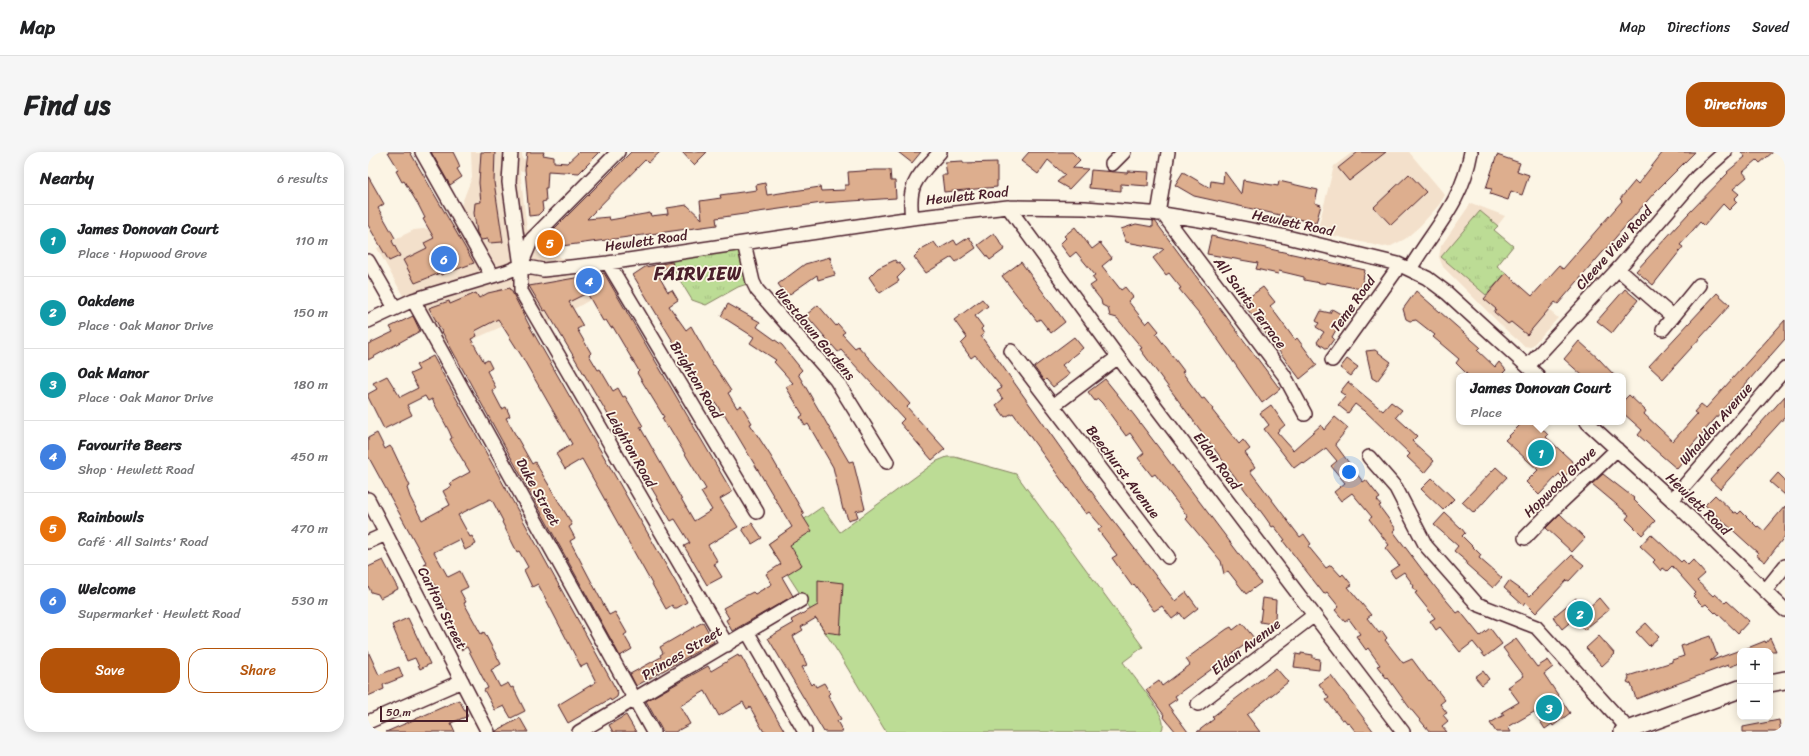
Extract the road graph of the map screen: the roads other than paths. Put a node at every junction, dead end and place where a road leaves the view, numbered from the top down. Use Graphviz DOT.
graph roads {
  1 [pos="422,152"];
  2 [pos="511,152"];
  3 [pos="618,152"];
  4 [pos="940,152"];
  5 [pos="1124,152"];
  6 [pos="1168,152"];
  7 [pos="1471,152"];
  8 [pos="1725,152"];
  9 [pos="1112,164"];
  10 [pos="1008,207"];
  11 [pos="1161,214"];
  12 [pos="912,218"];
  13 [pos="744,243"];
  14 [pos="368,261"];
  15 [pos="608,263"];
  16 [pos="521,266"];
  17 [pos="1404,267"];
  18 [pos="1618,269"];
  19 [pos="492,276"];
  20 [pos="1700,285"];
  21 [pos="413,300"];
  22 [pos="395,308"];
  23 [pos="1673,317"];
  24 [pos="368,321"];
  25 [pos="1663,329"];
  26 [pos="1011,351"];
  27 [pos="1118,357"];
  28 [pos="1332,360"];
  29 [pos="1528,366"];
  30 [pos="1785,369"];
  31 [pos="1535,373"];
  32 [pos="1052,406"];
  33 [pos="1306,414"];
  34 [pos="1591,425"];
  35 [pos="1617,449"];
  36 [pos="1369,457"];
  37 [pos="887,462"];
  38 [pos="368,499"];
  39 [pos="1672,500"];
  40 [pos="757,512"];
  41 [pos="386,534"];
  42 [pos="1525,538"];
  43 [pos="368,542"];
  44 [pos="1168,557"];
  45 [pos="1785,566"];
  46 [pos="1765,591"];
  47 [pos="801,600"];
  48 [pos="1785,610"];
  49 [pos="1313,616"];
  50 [pos="748,633"];
  51 [pos="727,645"];
  52 [pos="1785,680"];
  53 [pos="462,681"];
  54 [pos="1773,682"];
  55 [pos="1737,690"];
  56 [pos="636,700"];
  57 [pos="1198,704"];
  58 [pos="368,722"];
  59 [pos="1628,731"];
  60 [pos="488,732"];
  61 [pos="579,732"];
  62 [pos="653,732"];
  63 [pos="806,732"];
  64 [pos="1403,732"];
  1 -- 19 [label="street"];
  2 -- 16 [label="street"];
  3 -- 16 [label="street"];
  4 -- 12 [label="street"];
  5 -- 9 [label="street"];
  6 -- 11 [label="street"];
  7 -- 17 [label="street, Teme Road"];
  8 -- 18 [label="street, Cleeve View Road"];
  10 -- 11 [label="street, Hewlett Road"];
  10 -- 12 [label="street, Hewlett Road"];
  10 -- 27 [label="street, Eldon Road"];
  11 -- 17 [label="street, Hewlett Road"];
  11 -- 33 [label="street, All Saints Terrace"];
  12 -- 13 [label="street, Hewlett Road"];
  13 -- 15 [label="street, Hewlett Road"];
  13 -- 37 [label="street, Westdown Gardens"];
  14 -- 22 [label="street"];
  15 -- 16 [label="street, Hewlett Road"];
  15 -- 40 [label="street, Brighton Road"];
  16 -- 19 [label="street, Hewlett Road"];
  16 -- 51 [label="street, Leighton Road"];
  17 -- 28 [label="street, Teme Road"];
  17 -- 29 [label="street, Hewlett Road"];
  18 -- 23 [label="street"];
  18 -- 29 [label="street, Cleeve View Road"];
  19 -- 21 [label="street, Hewlett Road"];
  20 -- 23 [label="street"];
  21 -- 22 [label="street, Hewlett Road"];
  21 -- 56 [label="street, Duke Street"];
  22 -- 24 [label="street, Hewlett Road"];
  23 -- 25 [label="street"];
  26 -- 32 [label="street, Beechurst Avenue"];
  27 -- 32 [label="street"];
  27 -- 49 [label="street, Eldon Road"];
  29 -- 31 [label="street, Hewlett Road"];
  30 -- 39 [label="street, Whaddon Avenue"];
  32 -- 44 [label="street, Beechurst Avenue"];
  34 -- 35 [label="street, Hewlett Road"];
  35 -- 39 [label="street, Hewlett Road"];
  35 -- 42 [label="street, Hopwood Grove"];
  36 -- 59 [label="street"];
  38 -- 41 [label="street, Carlton Street"];
  39 -- 46 [label="street, Hewlett Road"];
  41 -- 43 [label="street"];
  41 -- 53 [label="street, Carlton Street"];
  45 -- 46 [label="street"];
  46 -- 48 [label="street, Hewlett Road"];
  47 -- 50 [label="street, Princes Street"];
  49 -- 57 [label="street, Eldon Avenue"];
  49 -- 64 [label="street, Eldon Road"];
  50 -- 51 [label="street, Princes Street"];
  50 -- 63 [label="street"];
  51 -- 56 [label="street, Princes Street"];
  52 -- 54 [label="main road"];
  53 -- 58 [label="street"];
  53 -- 60 [label="street, Carlton Street"];
  55 -- 59 [label="main road"];
  56 -- 61 [label="street, Princes Street"];
  56 -- 62 [label="street, Duke Street"];
}
